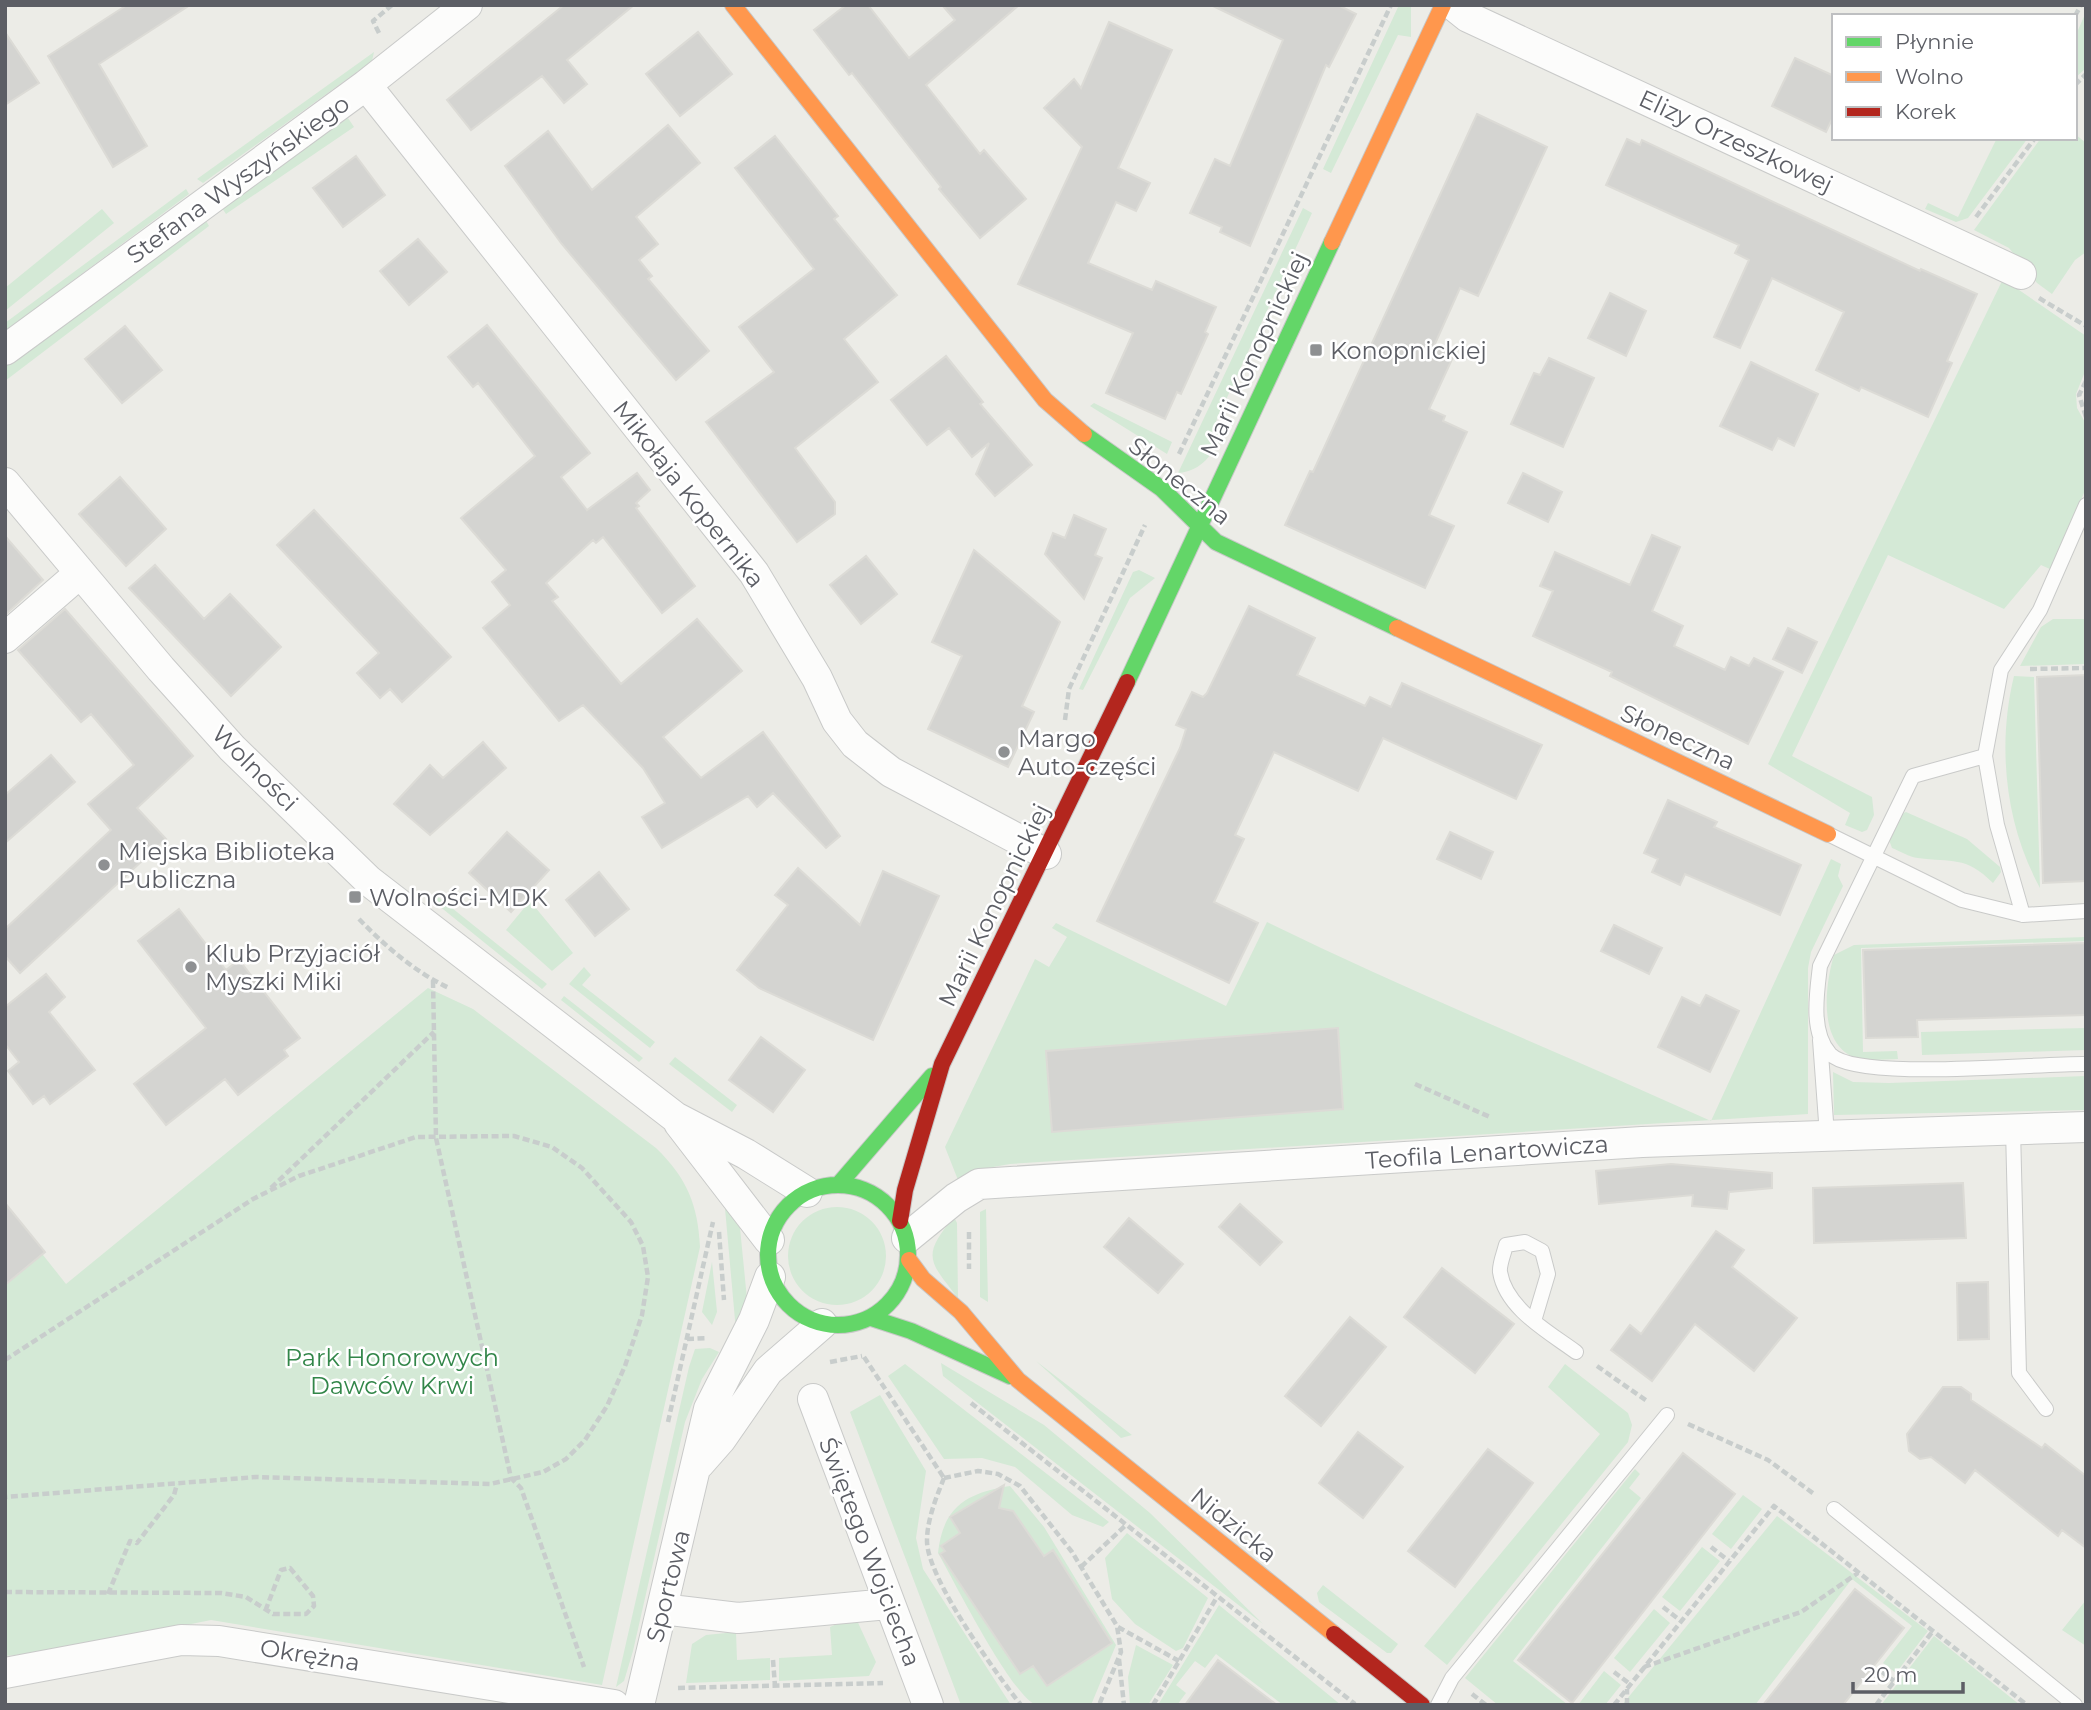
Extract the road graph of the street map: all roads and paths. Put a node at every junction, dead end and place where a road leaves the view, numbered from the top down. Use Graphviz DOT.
graph roads {
  1 [pos="391,5"];
  2 [pos="467,5"];
  3 [pos="733,5"];
  4 [pos="1391,5"];
  5 [pos="1443,5"];
  6 [pos="1453,5"];
  7 [pos="373,21"];
  8 [pos="366,85"];
  9 [pos="2033,140"];
  10 [pos="1956,243"];
  11 [pos="2021,274"];
  12 [pos="5,350"];
  13 [pos="2086,381"];
  14 [pos="2086,417"];
  15 [pos="5,483"];
  16 [pos="1162,489"];
  17 [pos="2086,505"];
  18 [pos="1199,523"];
  19 [pos="80,573"];
  20 [pos="5,638"];
  21 [pos="2086,668"];
  22 [pos="2001,670"];
  23 [pos="1064,728"];
  24 [pos="1985,755"];
  25 [pos="1828,834"];
  26 [pos="1046,854"];
  27 [pos="1874,856"];
  28 [pos="2086,911"];
  29 [pos="2023,915"];
  30 [pos="433,981"];
  31 [pos="435,1032"];
  32 [pos="1820,1039"];
  33 [pos="942,1064"];
  34 [pos="2086,1064"];
  35 [pos="1415,1084"];
  36 [pos="675,1117"];
  37 [pos="1492,1118"];
  38 [pos="2086,1127"];
  39 [pos="2013,1129"];
  40 [pos="1827,1135"];
  41 [pos="436,1138"];
  42 [pos="839,1184"];
  43 [pos="807,1192"];
  44 [pos="265,1193"];
  45 [pos="956,1198"];
  46 [pos="769,1240"];
  47 [pos="905,1240"];
  48 [pos="969,1271"];
  49 [pos="771,1277"];
  50 [pos="871,1318"];
  51 [pos="1534,1321"];
  52 [pos="822,1324"];
  53 [pos="876,1352"];
  54 [pos="1576,1352"];
  55 [pos="864,1356"];
  56 [pos="5,1360"];
  57 [pos="826,1363"];
  58 [pos="1018,1380"];
  59 [pos="813,1399"];
  60 [pos="967,1399"];
  61 [pos="2046,1409"];
  62 [pos="1667,1415"];
  63 [pos="697,1467"];
  64 [pos="511,1478"];
  65 [pos="943,1478"];
  66 [pos="177,1484"];
  67 [pos="5,1497"];
  68 [pos="1834,1509"];
  69 [pos="1126,1525"];
  70 [pos="1711,1547"];
  71 [pos="1729,1561"];
  72 [pos="1081,1567"];
  73 [pos="1858,1573"];
  74 [pos="5,1592"];
  75 [pos="108,1594"];
  76 [pos="1217,1597"];
  77 [pos="888,1604"];
  78 [pos="1663,1607"];
  79 [pos="266,1609"];
  80 [pos="662,1609"];
  81 [pos="1681,1621"];
  82 [pos="1117,1626"];
  83 [pos="1933,1631"];
  84 [pos="1118,1658"];
  85 [pos="773,1660"];
  86 [pos="1180,1661"];
  87 [pos="1643,1668"];
  88 [pos="1614,1672"];
  89 [pos="1882,1672"];
  90 [pos="5,1673"];
  91 [pos="1452,1678"];
  92 [pos="1894,1681"];
  93 [pos="892,1683"];
  94 [pos="775,1686"];
  95 [pos="1629,1686"];
  96 [pos="678,1688"];
  97 [pos="609,1704"];
  98 [pos="639,1705"];
  99 [pos="928,1705"];
  100 [pos="1021,1705"];
  101 [pos="1099,1705"];
  102 [pos="1124,1705"];
  103 [pos="1153,1705"];
  104 [pos="1356,1705"];
  105 [pos="1422,1705"];
  106 [pos="1438,1705"];
  107 [pos="1486,1705"];
  108 [pos="1614,1705"];
  109 [pos="1627,1705"];
  110 [pos="1876,1705"];
  111 [pos="2027,1705"];
  112 [pos="2076,1705"];
  1 -- 7 [label="path"];
  2 -- 8 [label="street, Stefana Wyszyńskiego"];
  3 -- 16 [label="street, Słoneczna"];
  4 -- 16 [label="path"];
  5 -- 18 [label="street, Marii Konopnickiej"];
  6 -- 10 [label="street, Elizy Orzeszkowej"];
  8 -- 12 [label="street, Stefana Wyszyńskiego"];
  8 -- 26 [label="street, Mikołaja Kopernika"];
  9 -- 10 [label="path"];
  10 -- 11 [label="street, Elizy Orzeszkowej"];
  13 -- 14 [label="path"];
  15 -- 19 [label="street, Wolności"];
  16 -- 18 [label="street, Słoneczna"];
  16 -- 23 [label="path"];
  17 -- 22 [label="lane"];
  18 -- 25 [label="street, Słoneczna"];
  18 -- 26 [label="street, Marii Konopnickiej"];
  19 -- 20 [label="street"];
  19 -- 36 [label="street, Wolności"];
  21 -- 22 [label="path"];
  22 -- 24 [label="lane"];
  24 -- 27 [label="lane"];
  24 -- 29 [label="lane"];
  25 -- 27 [label="lane"];
  26 -- 33 [label="street, Marii Konopnickiej"];
  27 -- 29 [label="lane"];
  27 -- 32 [label="lane"];
  28 -- 29 [label="lane"];
  30 -- 31 [label="path"];
  31 -- 41 [label="path"];
  31 -- 44 [label="path"];
  32 -- 34 [label="lane"];
  32 -- 40 [label="lane"];
  33 -- 42 [label="street"];
  33 -- 47 [label="street"];
  35 -- 37 [label="path"];
  36 -- 43 [label="street"];
  36 -- 46 [label="street"];
  38 -- 39 [label="street, Teofila Lenartowicza"];
  39 -- 40 [label="street, Teofila Lenartowicza"];
  39 -- 61 [label="lane"];
  40 -- 45 [label="street, Teofila Lenartowicza"];
  41 -- 44 [label="path"];
  41 -- 64 [label="path"];
  41 -- 64 [label="path"];
  42 -- 43 [label="street"];
  42 -- 47 [label="street"];
  43 -- 46 [label="street"];
  44 -- 56 [label="path"];
  45 -- 47 [label="street, Teofila Lenartowicza"];
  45 -- 48 [label="path"];
  46 -- 49 [label="street"];
  47 -- 50 [label="street"];
  47 -- 58 [label="street"];
  49 -- 52 [label="street"];
  49 -- 63 [label="street, Sportowa"];
  50 -- 52 [label="street"];
  50 -- 58 [label="street"];
  51 -- 51 [label="lane"];
  51 -- 54 [label="lane"];
  52 -- 63 [label="street"];
  53 -- 55 [label="path"];
  54 -- 62 [label="path"];
  55 -- 57 [label="path"];
  55 -- 65 [label="path"];
  58 -- 105 [label="street, Nidzicka"];
  59 -- 77 [label="street, Świętego Wojciecha"];
  60 -- 69 [label="path"];
  62 -- 68 [label="path"];
  62 -- 91 [label="lane"];
  63 -- 80 [label="street, Sportowa"];
  64 -- 66 [label="path"];
  64 -- 97 [label="path"];
  65 -- 72 [label="path"];
  65 -- 100 [label="path"];
  66 -- 67 [label="path"];
  66 -- 75 [label="path"];
  68 -- 112 [label="lane"];
  69 -- 72 [label="path"];
  69 -- 76 [label="path"];
  70 -- 71 [label="path"];
  71 -- 73 [label="path"];
  71 -- 81 [label="path"];
  72 -- 82 [label="path"];
  73 -- 83 [label="path"];
  73 -- 87 [label="path"];
  74 -- 75 [label="path"];
  75 -- 79 [label="path"];
  76 -- 86 [label="path"];
  76 -- 104 [label="path"];
  77 -- 80 [label="street"];
  77 -- 99 [label="street, Świętego Wojciecha"];
  78 -- 81 [label="path"];
  79 -- 79 [label="path"];
  80 -- 98 [label="street, Sportowa"];
  81 -- 87 [label="path"];
  82 -- 84 [label="path"];
  82 -- 86 [label="path"];
  83 -- 92 [label="path"];
  83 -- 111 [label="path"];
  84 -- 101 [label="path"];
  84 -- 102 [label="path"];
  85 -- 94 [label="path"];
  86 -- 103 [label="path"];
  87 -- 95 [label="path"];
  88 -- 95 [label="path"];
  89 -- 92 [label="path"];
  90 -- 97 [label="street, Okrężna"];
  91 -- 106 [label="lane"];
  91 -- 107 [label="path"];
  92 -- 110 [label="path"];
  93 -- 94 [label="path"];
  94 -- 96 [label="path"];
  95 -- 108 [label="path"];
  95 -- 109 [label="path"];
}
